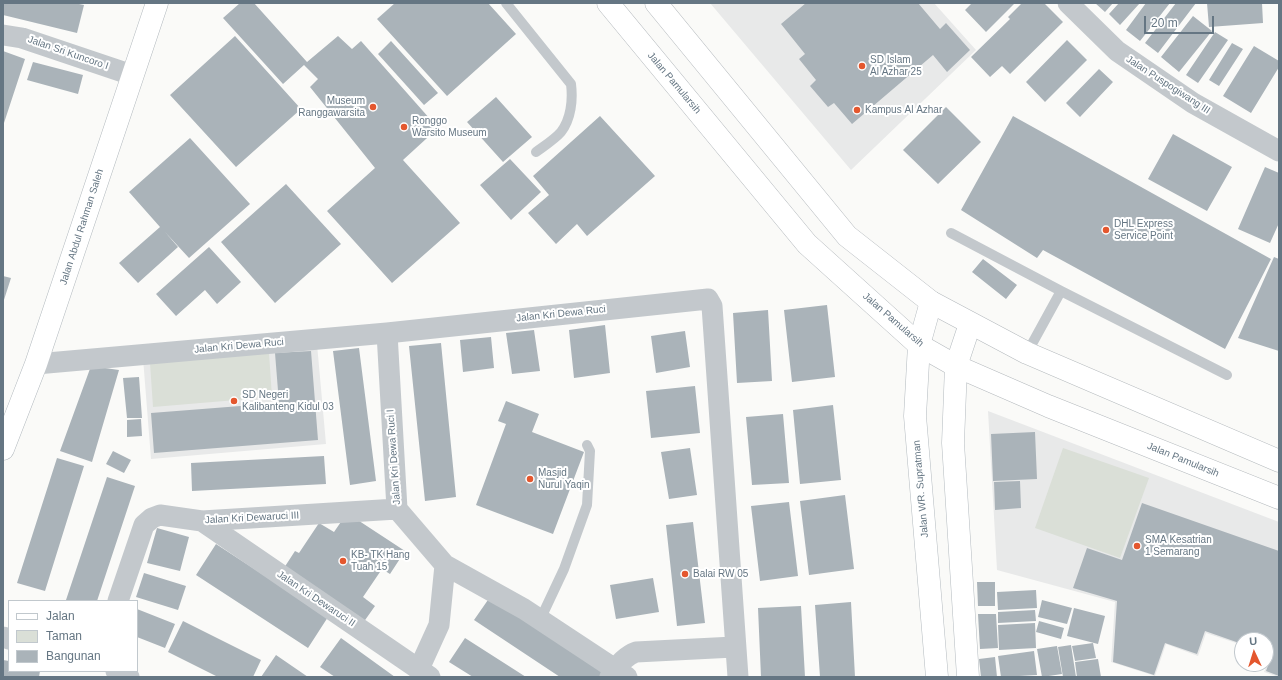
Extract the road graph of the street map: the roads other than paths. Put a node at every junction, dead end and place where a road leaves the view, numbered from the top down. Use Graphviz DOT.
graph roads {
  1 [pos="157,3"];
  2 [pos="506,3"];
  3 [pos="608,3"];
  4 [pos="656,3"];
  5 [pos="1068,3"];
  6 [pos="3,35"];
  7 [pos="132,75"];
  8 [pos="1279,151"];
  9 [pos="536,152"];
  10 [pos="951,233"];
  11 [pos="1061,291"];
  12 [pos="931,302"];
  13 [pos="970,324"];
  14 [pos="387,332"];
  15 [pos="918,344"];
  16 [pos="1027,353"];
  17 [pos="36,364"];
  18 [pos="956,366"];
  19 [pos="1227,375"];
  20 [pos="587,445"];
  21 [pos="3,449"];
  22 [pos="1279,461"];
  23 [pos="1279,498"];
  24 [pos="397,509"];
  25 [pos="202,521"];
  26 [pos="445,565"];
  27 [pos="118,600"];
  28 [pos="540,620"];
  29 [pos="734,647"];
  30 [pos="118,672"];
  31 [pos="425,673"];
  32 [pos="617,674"];
  33 [pos="129,677"];
  34 [pos="738,677"];
  35 [pos="937,677"];
  36 [pos="968,677"];
  1 -- 7 [label="main road, Jalan Abdul Rahman Saleh"];
  2 -- 9 [label="lane"];
  3 -- 15 [label="main road, Jalan Pamularsih"];
  4 -- 12 [label="main road"];
  5 -- 8 [label="street, Jalan Puspogiwang III"];
  6 -- 7 [label="street, Jalan Sri Kuncoro I"];
  7 -- 17 [label="main road, Jalan Abdul Rahman Saleh"];
  10 -- 11 [label="lane"];
  11 -- 16 [label="lane"];
  11 -- 19 [label="lane"];
  12 -- 13 [label="main road"];
  12 -- 15 [label="main road, Jalan WR. Supratman"];
  13 -- 16 [label="main road"];
  13 -- 18 [label="main road"];
  14 -- 17 [label="street, Jalan Kri Dewa Ruci"];
  14 -- 24 [label="street, Jalan Kri Dewa Ruci I"];
  14 -- 29 [label="street, Jalan Kri Dewa Ruci"];
  15 -- 18 [label="main road, Jalan Pamularsih"];
  15 -- 35 [label="main road, Jalan WR. Supratman"];
  16 -- 22 [label="main road"];
  17 -- 21 [label="main road, Jalan Abdul Rahman Saleh"];
  18 -- 23 [label="main road, Jalan Pamularsih"];
  18 -- 36 [label="main road"];
  20 -- 28 [label="lane"];
  24 -- 25 [label="street, Jalan Kri Dewaruci III"];
  24 -- 26 [label="street, Jalan Kri Dewa Ruci I"];
  25 -- 27 [label="street, Jalan Kri Dewaruci III"];
  25 -- 31 [label="street, Jalan Kri Dewaruci II"];
  26 -- 28 [label="street, Jalan Kri Dewa Ruci I"];
  26 -- 31 [label="street"];
  28 -- 32 [label="street, Jalan Kri Dewa Ruci I"];
  29 -- 32 [label="street"];
  29 -- 34 [label="street, Jalan Kri Dewa Ruci"];
  30 -- 33 [label="street"];
}
